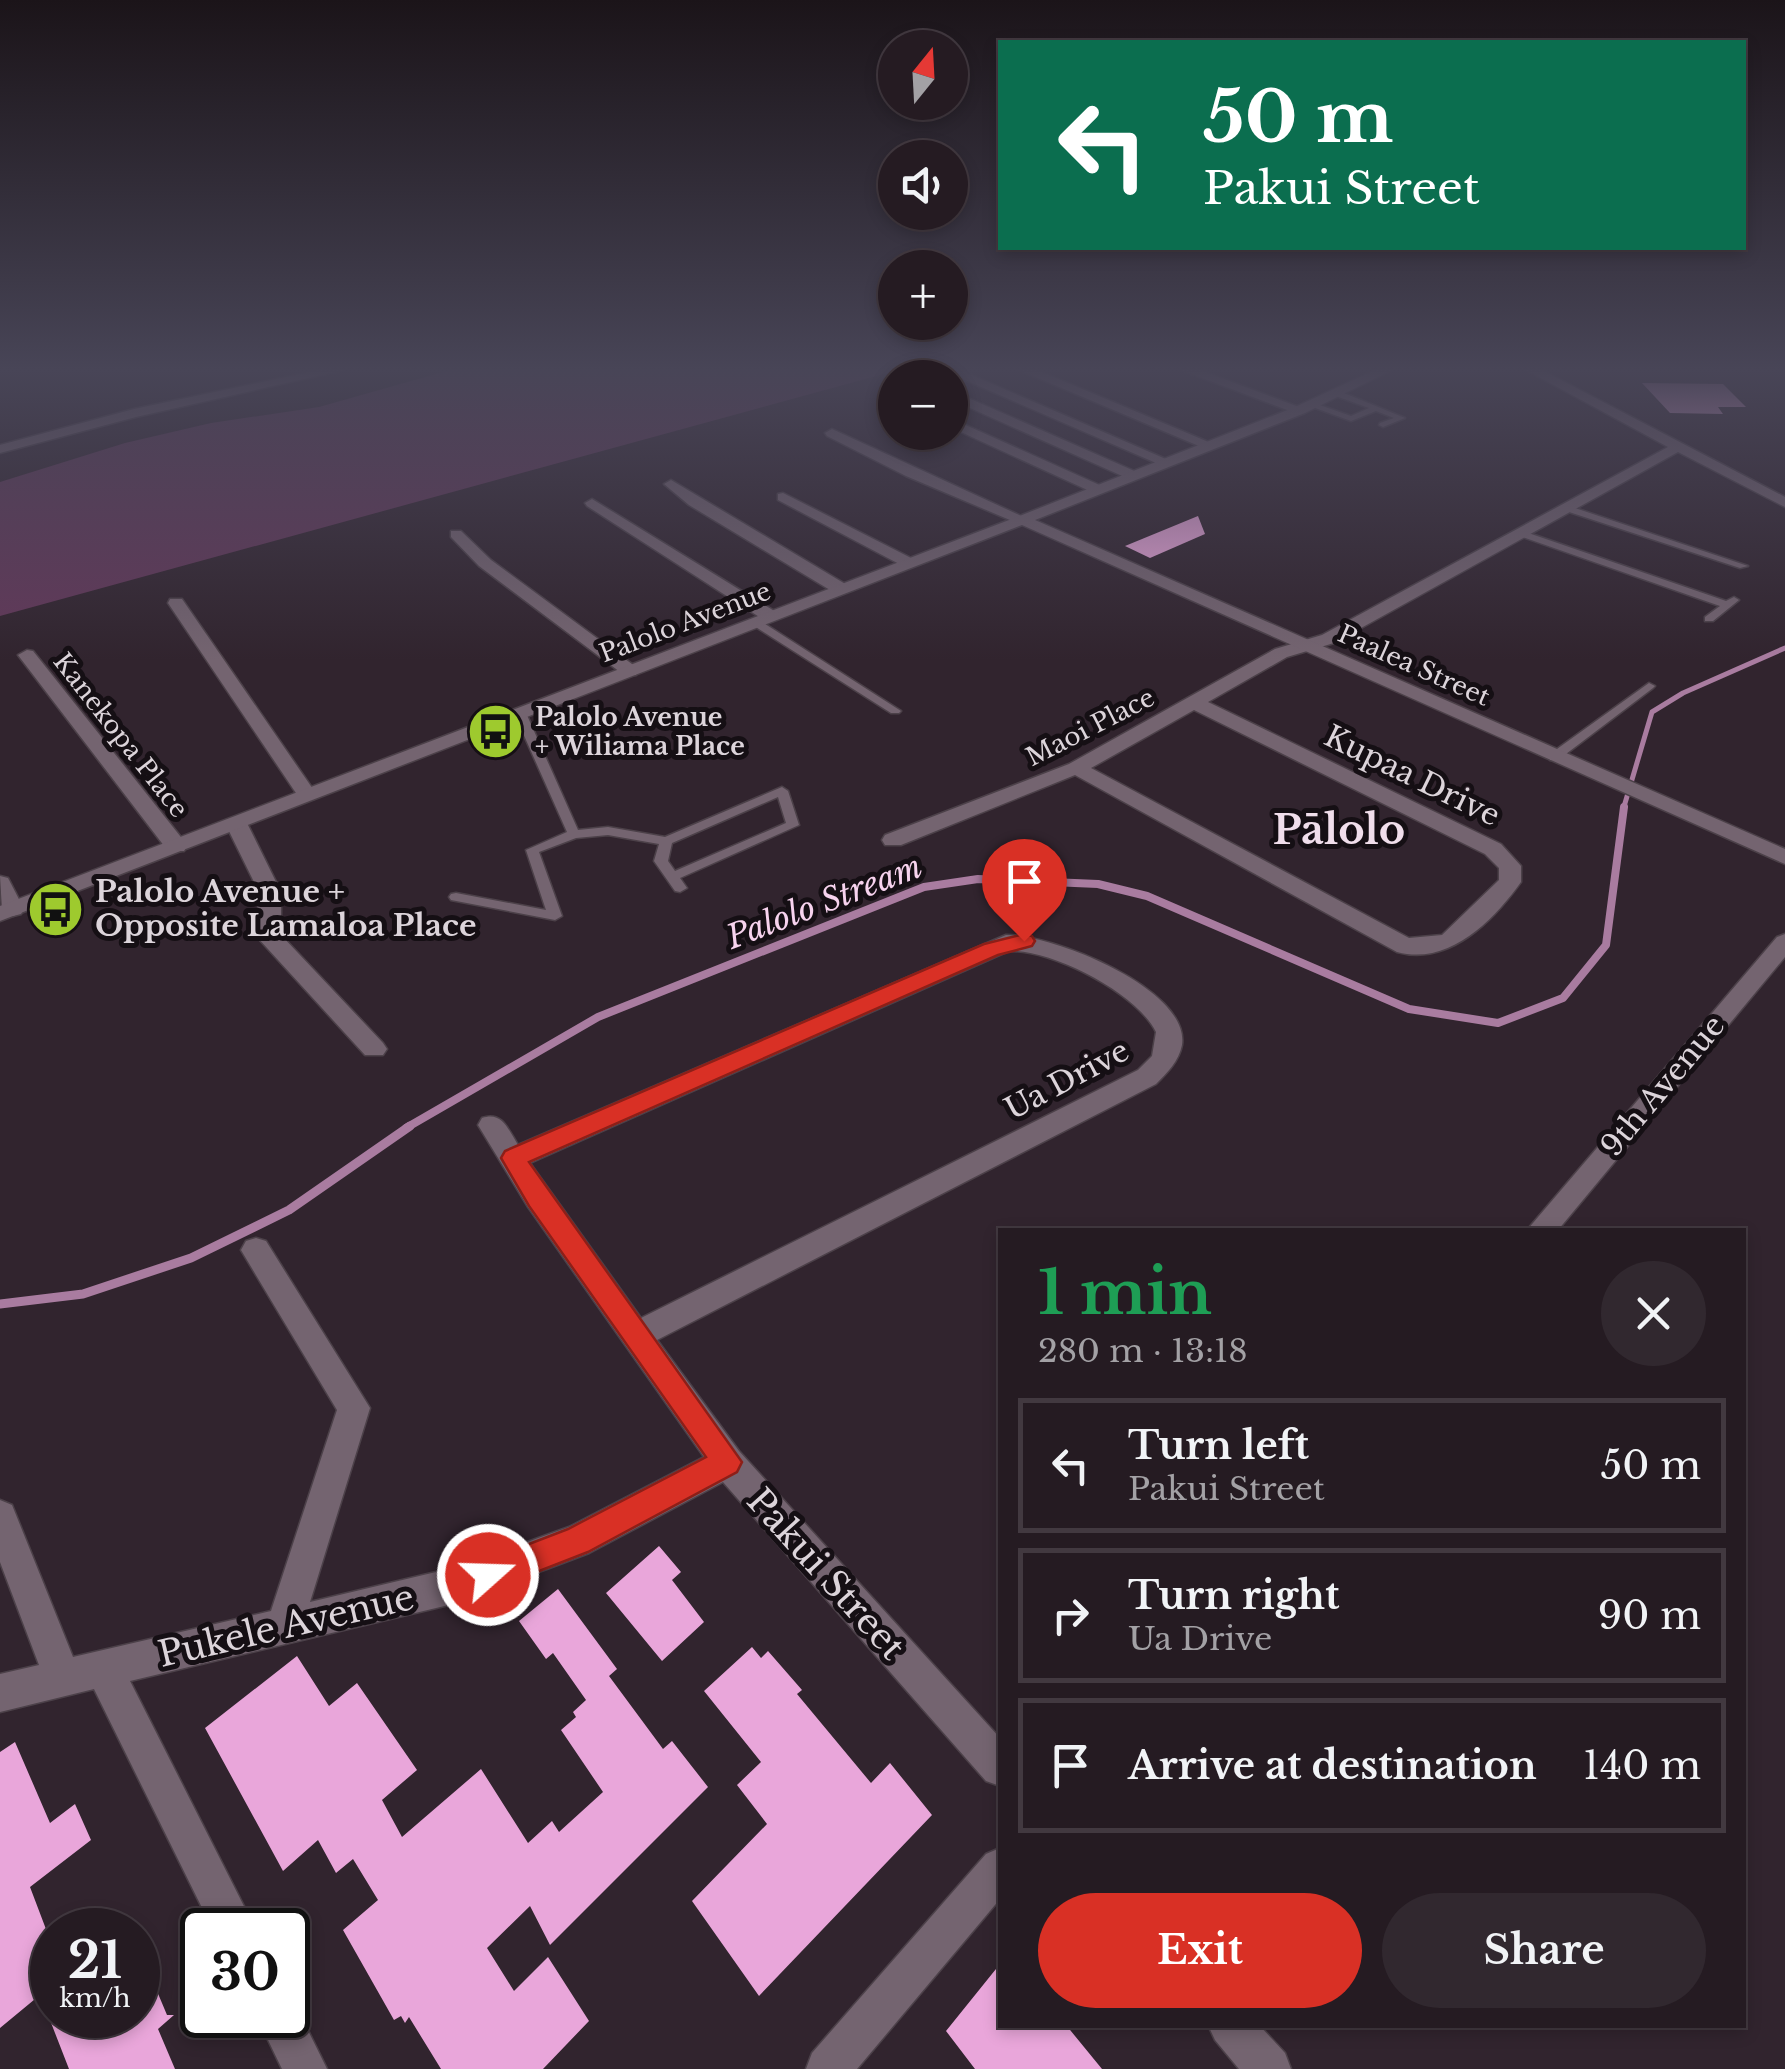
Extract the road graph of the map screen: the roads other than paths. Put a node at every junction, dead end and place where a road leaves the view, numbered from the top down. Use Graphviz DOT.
graph roads {
  1 [pos="898,467"];
  2 [pos="1048,467"];
  3 [pos="1113,467"];
  4 [pos="1157,467"];
  5 [pos="1642,467"];
  6 [pos="1715,467"];
  7 [pos="1134,476"];
  8 [pos="671,484"];
  9 [pos="1099,490"];
  10 [pos="783,497"];
  11 [pos="1783,502"];
  12 [pos="592,503"];
  13 [pos="1566,508"];
  14 [pos="1022,520"];
  15 [pos="1520,533"];
  16 [pos="456,534"];
  17 [pos="909,563"];
  18 [pos="1743,566"];
  19 [pos="842,589"];
  20 [pos="176,603"];
  21 [pos="1708,618"];
  22 [pos="762,619"];
  23 [pos="1304,648"];
  24 [pos="27,655"];
  25 [pos="630,671"];
  26 [pos="1648,686"];
  27 [pos="1193,702"];
  28 [pos="895,711"];
  29 [pos="520,714"];
  30 [pos="1554,757"];
  31 [pos="1076,768"];
  32 [pos="306,796"];
  33 [pos="236,823"];
  34 [pos="574,834"];
  35 [pos="893,840"];
  36 [pos="666,841"];
  37 [pos="176,846"];
  38 [pos="1785,856"];
  39 [pos="0,884"];
  40 [pos="456,897"];
  41 [pos="6,911"];
  42 [pos="1785,942"];
  43 [pos="374,1049"];
  44 [pos="492,1126"];
  45 [pos="514,1158"];
  46 [pos="1543,1228"];
  47 [pos="256,1250"];
  48 [pos="638,1335"];
  49 [pos="727,1462"];
  50 [pos="0,1517"];
  51 [pos="284,1626"];
  52 [pos="104,1668"];
  53 [pos="63,1678"];
  54 [pos="0,1693"];
  55 [pos="998,1765"];
  56 [pos="998,1870"];
  57 [pos="224,1908"];
  58 [pos="1233,2028"];
  59 [pos="289,2038"];
  60 [pos="304,2069"];
  61 [pos="828,2069"];
  62 [pos="1269,2069"];
  1 -- 14 [label="street, Paalea Street"];
  2 -- 9 [label="street"];
  3 -- 7 [label="street"];
  4 -- 7 [label="street, Palolo Avenue"];
  5 -- 13 [label="street, Maoi Place"];
  6 -- 11 [label="street"];
  7 -- 9 [label="street, Palolo Avenue"];
  8 -- 19 [label="street"];
  9 -- 14 [label="street, Palolo Avenue"];
  10 -- 17 [label="street"];
  12 -- 22 [label="street"];
  13 -- 15 [label="street, Maoi Place"];
  13 -- 18 [label="lane"];
  14 -- 17 [label="street, Palolo Avenue"];
  14 -- 23 [label="street, Paalea Street"];
  15 -- 21 [label="lane"];
  15 -- 23 [label="street, Maoi Place"];
  16 -- 25 [label="street"];
  17 -- 19 [label="street, Palolo Avenue"];
  19 -- 22 [label="street, Palolo Avenue"];
  20 -- 32 [label="street"];
  22 -- 25 [label="street, Palolo Avenue"];
  22 -- 28 [label="lane"];
  23 -- 27 [label="street, Maoi Place"];
  23 -- 30 [label="street, Paalea Street"];
  24 -- 37 [label="street, Kanekopa Place"];
  25 -- 29 [label="street, Palolo Avenue"];
  26 -- 30 [label="lane"];
  27 -- 31 [label="street, Maoi Place"];
  27 -- 31 [label="street, Kupaa Drive"];
  29 -- 32 [label="street, Palolo Avenue"];
  29 -- 34 [label="lane"];
  30 -- 38 [label="street, Paalea Street"];
  31 -- 35 [label="street, Maoi Place"];
  32 -- 33 [label="street, Palolo Avenue"];
  33 -- 37 [label="street, Palolo Avenue"];
  33 -- 43 [label="street"];
  34 -- 36 [label="lane"];
  34 -- 40 [label="lane"];
  36 -- 36 [label="lane"];
  37 -- 41 [label="street, Palolo Avenue"];
  39 -- 41 [label="street"];
  42 -- 46 [label="street, 9th Avenue"];
  44 -- 45 [label="street, Pakui Street"];
  45 -- 48 [label="street, Pakui Street"];
  45 -- 48 [label="street, Ua Drive"];
  47 -- 51 [label="street"];
  48 -- 49 [label="street, Pakui Street"];
  49 -- 51 [label="street, Pukele Avenue"];
  49 -- 55 [label="street, Pakui Street"];
  50 -- 53 [label="street"];
  51 -- 52 [label="street, Pukele Avenue"];
  52 -- 53 [label="street, Pukele Avenue"];
  52 -- 57 [label="street"];
  53 -- 54 [label="street, Pukele Avenue"];
  56 -- 61 [label="street"];
  58 -- 62 [label="street"];
  59 -- 60 [label="street"];
}
